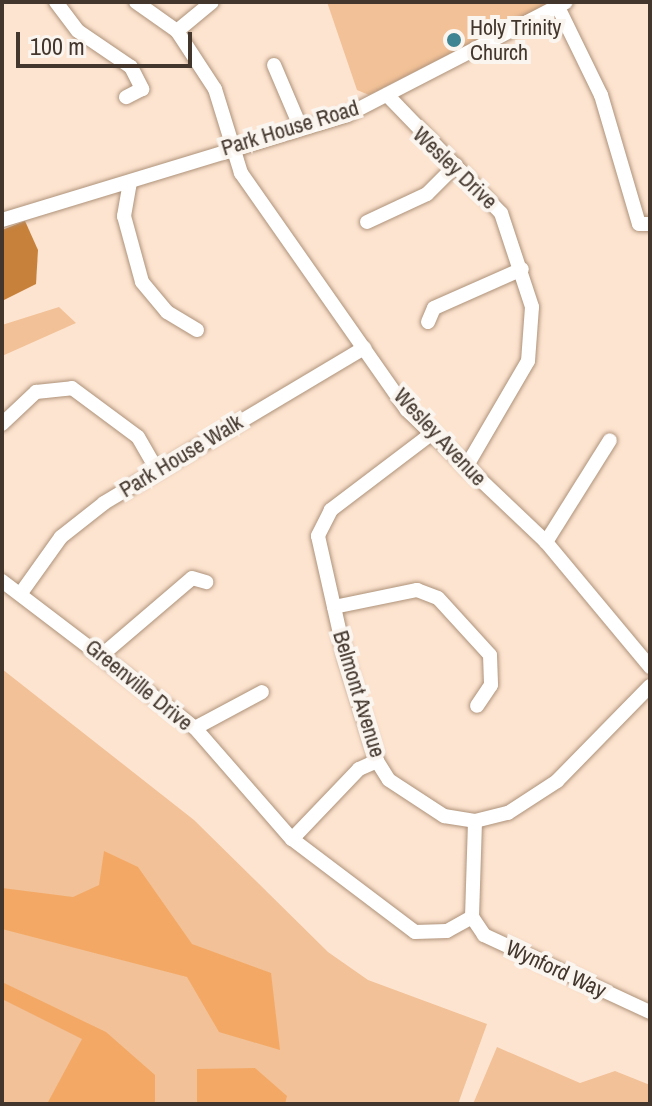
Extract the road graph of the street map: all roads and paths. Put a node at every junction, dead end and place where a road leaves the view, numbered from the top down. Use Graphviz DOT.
graph roads {
  1 [pos="56,2"];
  2 [pos="136,2"];
  3 [pos="212,2"];
  4 [pos="562,4"];
  5 [pos="177,31"];
  6 [pos="274,65"];
  7 [pos="387,95"];
  8 [pos="126,97"];
  9 [pos="300,126"];
  10 [pos="231,146"];
  11 [pos="456,165"];
  12 [pos="130,182"];
  13 [pos="2,220"];
  14 [pos="367,222"];
  15 [pos="650,224"];
  16 [pos="522,269"];
  17 [pos="428,322"];
  18 [pos="197,330"];
  19 [pos="364,348"];
  20 [pos="2,424"];
  21 [pos="431,434"];
  22 [pos="610,440"];
  23 [pos="466,467"];
  24 [pos="156,468"];
  25 [pos="546,542"];
  26 [pos="2,581"];
  27 [pos="206,582"];
  28 [pos="21,593"];
  29 [pos="334,607"];
  30 [pos="102,655"];
  31 [pos="650,667"];
  32 [pos="650,686"];
  33 [pos="262,692"];
  34 [pos="477,706"];
  35 [pos="195,728"];
  36 [pos="377,761"];
  37 [pos="475,821"];
  38 [pos="292,839"];
  39 [pos="472,917"];
  40 [pos="650,1012"];
  1 -- 8 [label="street"];
  2 -- 5 [label="street"];
  3 -- 5 [label="street"];
  4 -- 7 [label="street, Park House Road"];
  4 -- 15 [label="street"];
  5 -- 10 [label="street, Wesley Avenue"];
  6 -- 9 [label="street"];
  7 -- 9 [label="street, Park House Road"];
  7 -- 11 [label="street, Wesley Drive"];
  9 -- 10 [label="street, Park House Road"];
  10 -- 12 [label="street, Park House Road"];
  10 -- 19 [label="street, Wesley Avenue"];
  11 -- 14 [label="street"];
  11 -- 16 [label="street, Wesley Drive"];
  12 -- 13 [label="street, Park House Road"];
  12 -- 18 [label="street"];
  16 -- 17 [label="street"];
  16 -- 23 [label="street, Wesley Drive"];
  19 -- 21 [label="street, Wesley Avenue"];
  19 -- 24 [label="street, Park House Walk"];
  20 -- 24 [label="street"];
  21 -- 23 [label="street, Wesley Avenue"];
  21 -- 29 [label="street, Belmont Avenue"];
  22 -- 25 [label="street"];
  23 -- 25 [label="street, Wesley Avenue"];
  24 -- 28 [label="street, Park House Walk"];
  25 -- 31 [label="street, Wesley Avenue"];
  26 -- 28 [label="street, Greenville Drive"];
  27 -- 30 [label="street"];
  28 -- 30 [label="street, Greenville Drive"];
  29 -- 34 [label="street"];
  29 -- 36 [label="street, Belmont Avenue"];
  30 -- 35 [label="street, Greenville Drive"];
  32 -- 37 [label="street"];
  33 -- 35 [label="street"];
  35 -- 38 [label="street, Greenville Drive"];
  36 -- 37 [label="street, Belmont Avenue"];
  36 -- 38 [label="street"];
  37 -- 39 [label="street"];
  38 -- 39 [label="street, Greenville Drive"];
  39 -- 40 [label="street, Wynford Way"];
}
